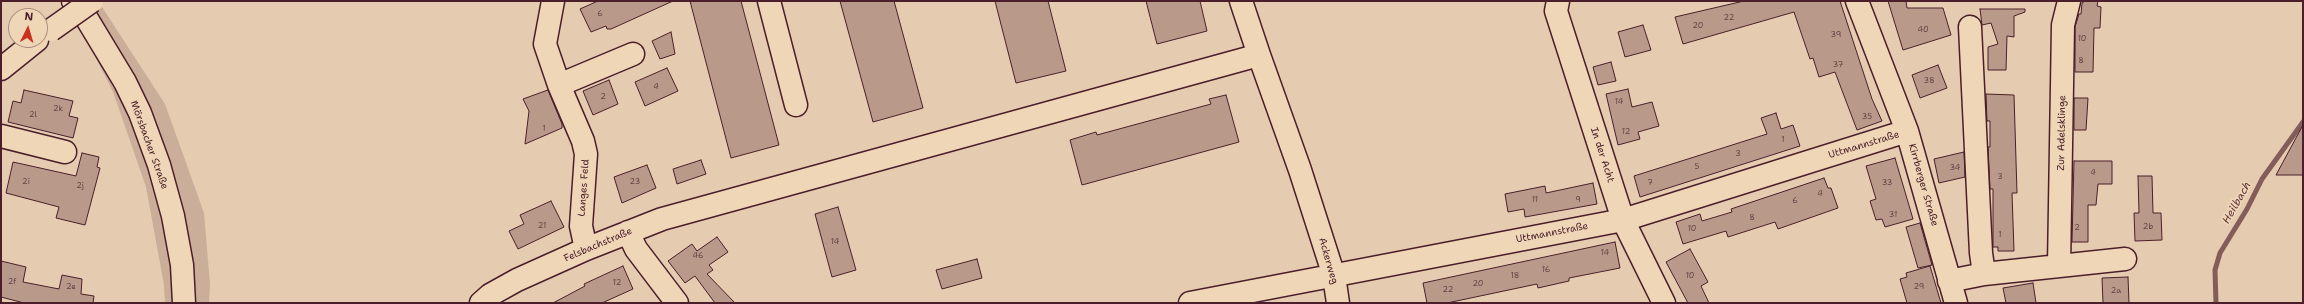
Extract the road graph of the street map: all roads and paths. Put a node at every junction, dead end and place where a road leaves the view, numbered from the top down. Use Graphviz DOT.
graph roads {
  1 [pos="73,1"];
  2 [pos="92,1"];
  3 [pos="553,1"];
  4 [pos="769,1"];
  5 [pos="1241,1"];
  6 [pos="1558,1"];
  7 [pos="1857,1"];
  8 [pos="2069,1"];
  9 [pos="1970,27"];
  10 [pos="48,32"];
  11 [pos="28,48"];
  12 [pos="633,54"];
  13 [pos="1259,55"];
  14 [pos="1,69"];
  15 [pos="559,85"];
  16 [pos="796,105"];
  17 [pos="1907,131"];
  18 [pos="1,136"];
  19 [pos="65,152"];
  20 [pos="1623,220"];
  21 [pos="628,232"];
  22 [pos="586,248"];
  23 [pos="2126,259"];
  24 [pos="2059,266"];
  25 [pos="1984,274"];
  26 [pos="1334,276"];
  27 [pos="1949,280"];
  28 [pos="184,303"];
  29 [pos="481,303"];
  30 [pos="677,303"];
  31 [pos="1190,303"];
  32 [pos="1338,303"];
  33 [pos="1664,303"];
  34 [pos="1956,303"];
  1 -- 28 [label="street, Mörsbacher Straße"];
  2 -- 10 [label="street, bridge"];
  3 -- 15 [label="street, Langes Feld"];
  4 -- 16 [label="street"];
  5 -- 13 [label="street, Ackerweg"];
  6 -- 20 [label="street, In der Acht"];
  7 -- 17 [label="street, Kirrberger Straße"];
  8 -- 24 [label="street, Zur Adelsklinge"];
  9 -- 25 [label="street"];
  11 -- 14 [label="street"];
  12 -- 15 [label="street"];
  13 -- 21 [label="street, Felsbachstraße"];
  13 -- 26 [label="street, Ackerweg"];
  15 -- 22 [label="street, Langes Feld"];
  17 -- 20 [label="street, Uttmannstraße"];
  17 -- 27 [label="street, Kirrberger Straße"];
  18 -- 19 [label="street"];
  20 -- 26 [label="street, Uttmannstraße"];
  20 -- 33 [label="street, In der Acht"];
  21 -- 22 [label="street, Felsbachstraße"];
  21 -- 30 [label="street"];
  22 -- 29 [label="street, Felsbachstraße"];
  23 -- 24 [label="street"];
  24 -- 25 [label="street"];
  25 -- 27 [label="street"];
  26 -- 31 [label="street, Uttmannstraße"];
  26 -- 32 [label="street, Ackerweg"];
  27 -- 34 [label="street, Kirrberger Straße"];
}
